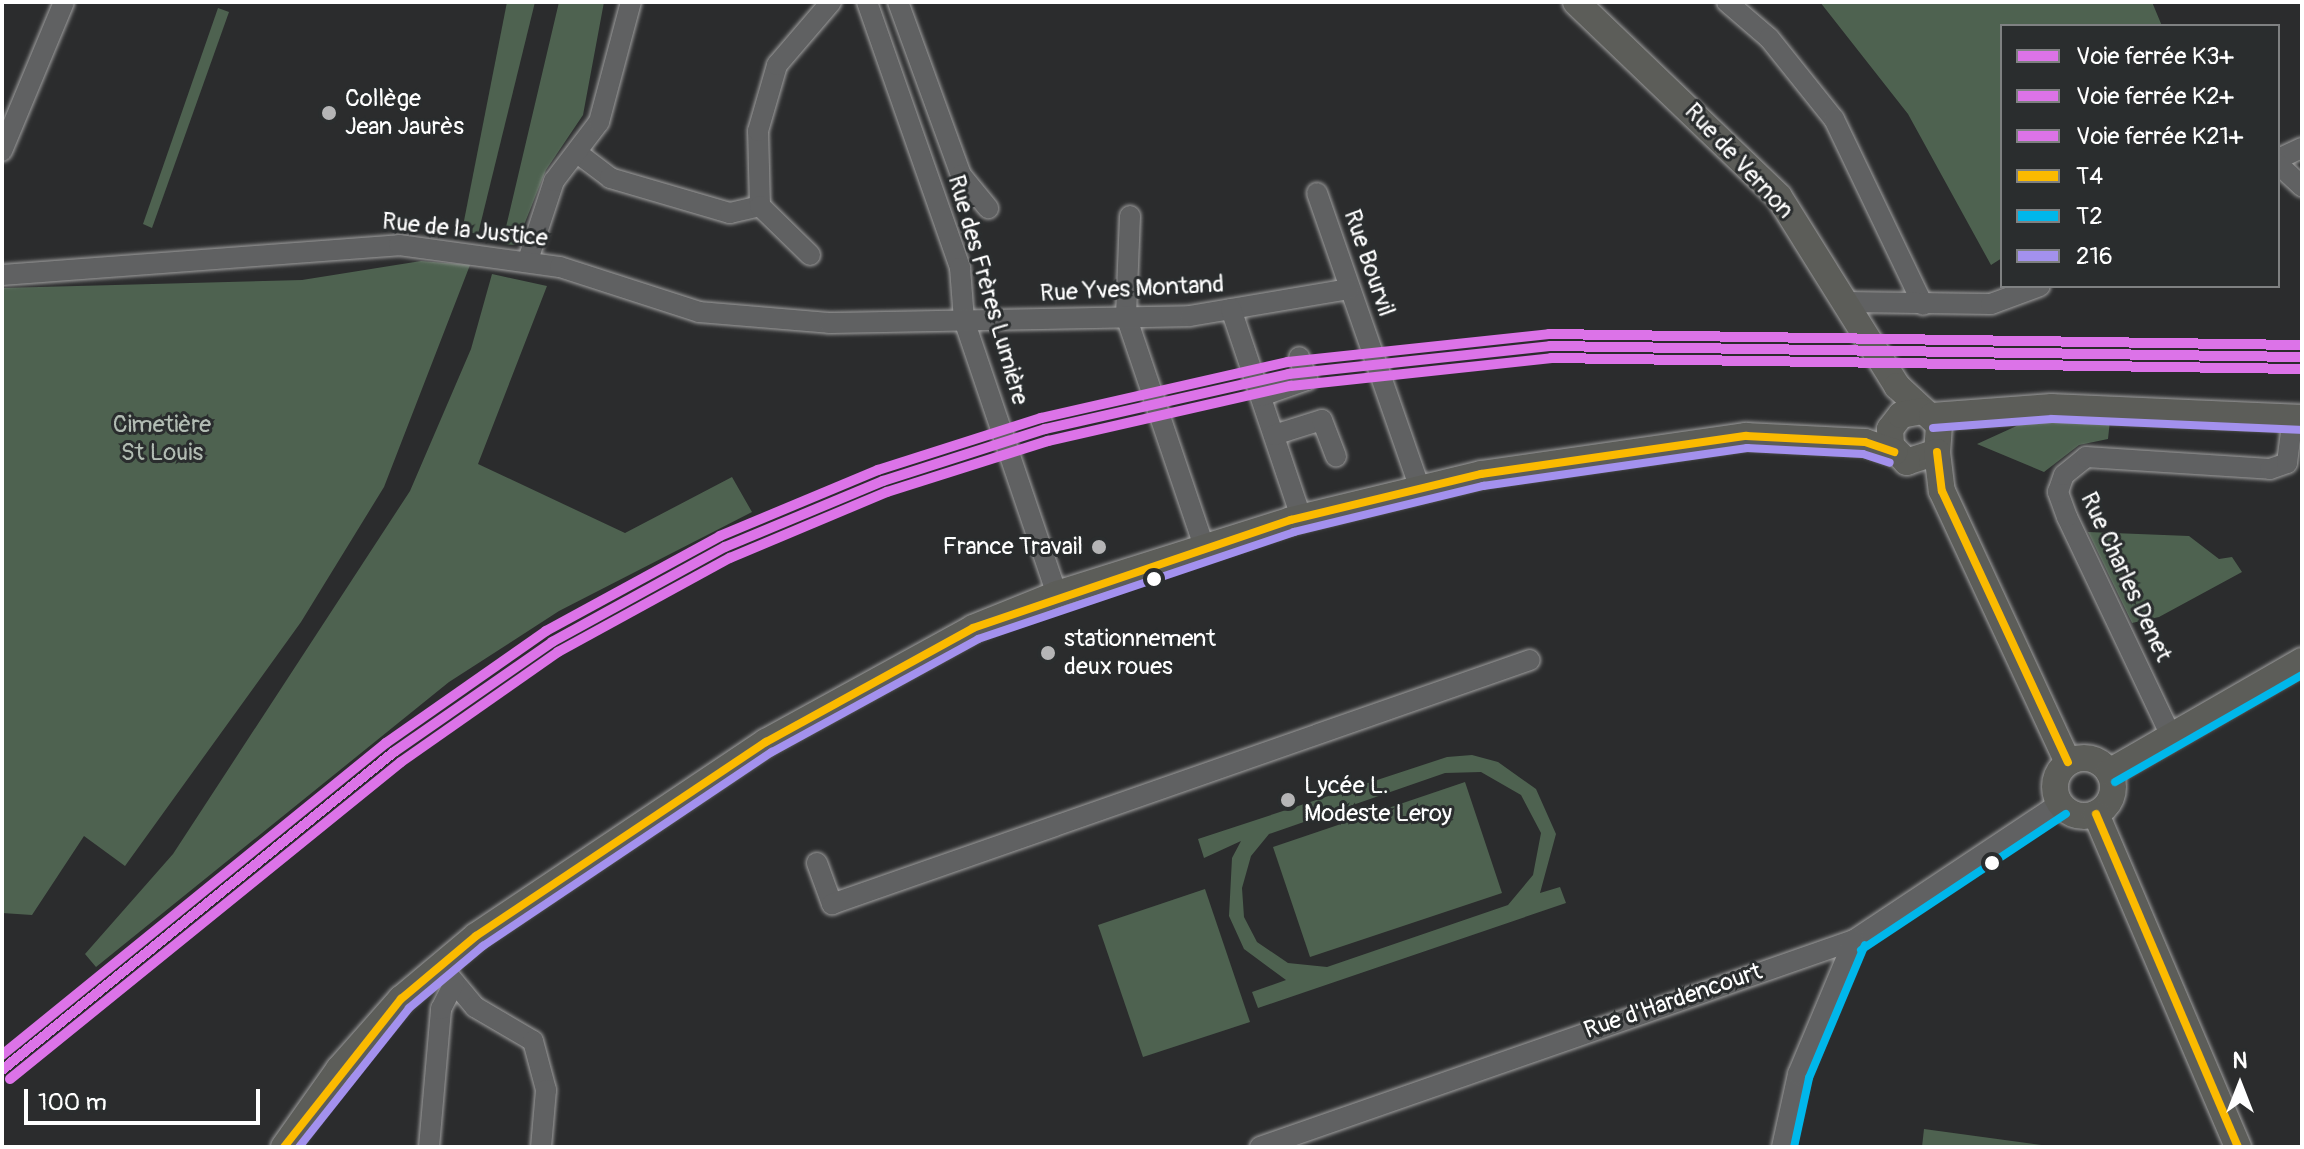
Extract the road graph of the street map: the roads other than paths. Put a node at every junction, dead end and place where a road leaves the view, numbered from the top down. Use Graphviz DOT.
graph roads {
  1 [pos="64,2"];
  2 [pos="631,2"];
  3 [pos="831,2"];
  4 [pos="867,2"];
  5 [pos="898,2"];
  6 [pos="1576,2"];
  7 [pos="1727,2"];
  8 [pos="2302,148"];
  9 [pos="2,151"];
  10 [pos="580,155"];
  11 [pos="2280,161"];
  12 [pos="2280,164"];
  13 [pos="2302,186"];
  14 [pos="1317,193"];
  15 [pos="760,206"];
  16 [pos="988,208"];
  17 [pos="1130,216"];
  18 [pos="810,255"];
  19 [pos="528,260"];
  20 [pos="2,275"];
  21 [pos="2035,288"];
  22 [pos="1349,289"];
  23 [pos="1923,305"];
  24 [pos="1231,309"];
  25 [pos="1852,312"];
  26 [pos="1126,316"];
  27 [pos="964,320"];
  28 [pos="1299,357"];
  29 [pos="1261,396"];
  30 [pos="2298,418"];
  31 [pos="1274,435"];
  32 [pos="1916,435"];
  33 [pos="1336,456"];
  34 [pos="1419,486"];
  35 [pos="1301,517"];
  36 [pos="1204,547"];
  37 [pos="1057,594"];
  38 [pos="1530,660"];
  39 [pos="2302,661"];
  40 [pos="2171,736"];
  41 [pos="2068,762"];
  42 [pos="2109,772"];
  43 [pos="2059,804"];
  44 [pos="2096,814"];
  45 [pos="817,863"];
  46 [pos="1854,940"];
  47 [pos="447,974"];
  48 [pos="284,1147"];
  49 [pos="429,1147"];
  50 [pos="541,1147"];
  51 [pos="1260,1147"];
  52 [pos="1782,1147"];
  53 [pos="2238,1147"];
  1 -- 9 [label="street"];
  2 -- 10 [label="street"];
  3 -- 15 [label="street"];
  4 -- 27 [label="street, Rue des Frères Lumière"];
  5 -- 16 [label="street"];
  6 -- 25 [label="main road, Rue de Vernon"];
  7 -- 23 [label="street"];
  8 -- 11 [label="street"];
  10 -- 15 [label="street"];
  10 -- 19 [label="street"];
  12 -- 13 [label="street"];
  14 -- 22 [label="street, Rue Bourvil"];
  15 -- 18 [label="street"];
  17 -- 26 [label="street"];
  19 -- 20 [label="street, Rue de la Justice"];
  19 -- 27 [label="street, Rue de la Justice"];
  21 -- 23 [label="street"];
  22 -- 24 [label="street, Rue Yves Montand"];
  22 -- 34 [label="street, Rue Bourvil"];
  23 -- 25 [label="street"];
  24 -- 26 [label="street, Rue Yves Montand"];
  24 -- 29 [label="street"];
  25 -- 32 [label="main road, Rue de Vernon"];
  26 -- 27 [label="street, Rue Yves Montand"];
  26 -- 36 [label="street"];
  27 -- 37 [label="street, Rue des Frères Lumière"];
  28 -- 29 [label="street"];
  29 -- 31 [label="street"];
  30 -- 32 [label="main road"];
  30 -- 40 [label="street, Rue Charles Denet"];
  31 -- 33 [label="street"];
  31 -- 35 [label="street"];
  32 -- 34 [label="main road"];
  32 -- 41 [label="main road, Rue de Vernon"];
  34 -- 35 [label="main road"];
  35 -- 36 [label="main road"];
  36 -- 37 [label="main road"];
  37 -- 47 [label="main road"];
  38 -- 45 [label="street"];
  39 -- 40 [label="main road"];
  40 -- 42 [label="main road"];
  41 -- 42 [label="main road"];
  41 -- 43 [label="main road"];
  42 -- 44 [label="main road"];
  43 -- 44 [label="main road"];
  43 -- 46 [label="street, Rue d'Hardencourt"];
  44 -- 53 [label="main road"];
  46 -- 51 [label="street, Rue d'Hardencourt"];
  46 -- 52 [label="street"];
  47 -- 48 [label="main road"];
  47 -- 49 [label="street"];
  47 -- 50 [label="street"];
}
